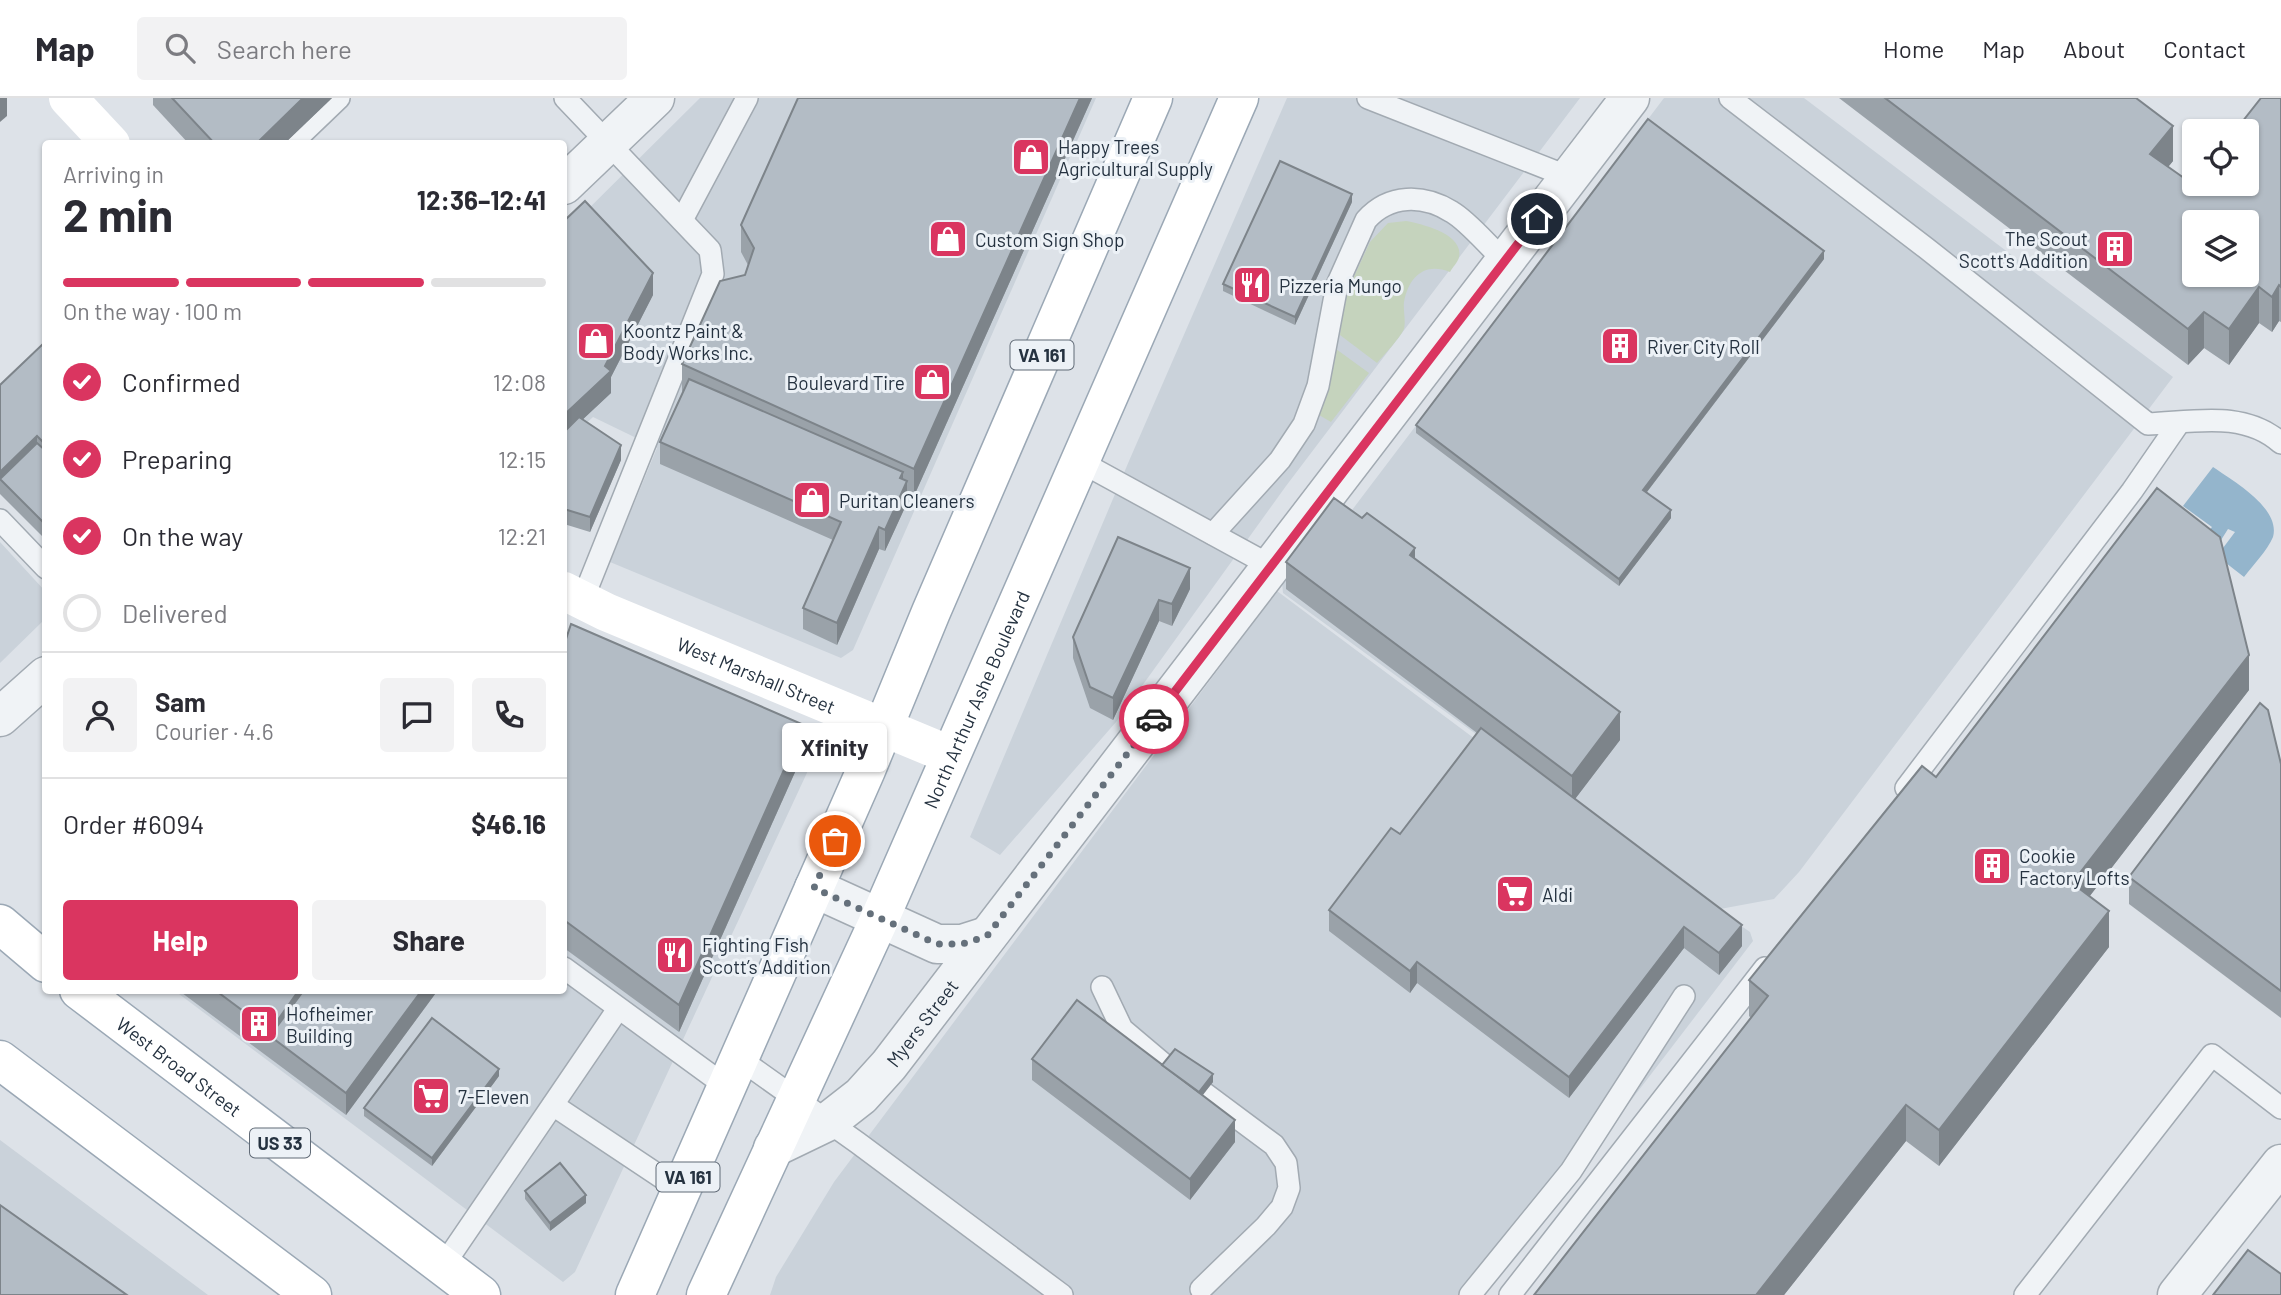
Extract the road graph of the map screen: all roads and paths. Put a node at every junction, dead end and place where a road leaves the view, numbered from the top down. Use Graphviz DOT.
graph roads {
  1 [pos="68,98"];
  2 [pos="339,98"];
  3 [pos="565,98"];
  4 [pos="655,98"];
  5 [pos="747,98"];
  6 [pos="1153,98"];
  7 [pos="1239,98"];
  8 [pos="1368,98"];
  9 [pos="1630,98"];
  10 [pos="1730,98"];
  11 [pos="107,140"];
  12 [pos="295,140"];
  13 [pos="608,142"];
  14 [pos="1569,177"];
  15 [pos="567,182"];
  16 [pos="682,220"];
  17 [pos="1504,261"];
  18 [pos="2179,423"];
  19 [pos="2281,443"];
  20 [pos="1079,461"];
  21 [pos="0,520"];
  22 [pos="1213,534"];
  23 [pos="42,564"];
  24 [pos="1271,566"];
  25 [pos="573,596"];
  26 [pos="42,680"];
  27 [pos="0,717"];
  28 [pos="884,727"];
  29 [pos="950,755"];
  30 [pos="1892,806"];
  31 [pos="814,888"];
  32 [pos="880,918"];
  33 [pos="0,924"];
  34 [pos="987,936"];
  35 [pos="1782,947"];
  36 [pos="42,960"];
  37 [pos="567,970"];
  38 [pos="1102,987"];
  39 [pos="84,994"];
  40 [pos="1684,996"];
  41 [pos="618,1009"];
  42 [pos="0,1060"];
  43 [pos="1167,1067"];
  44 [pos="734,1073"];
  45 [pos="1204,1093"];
  46 [pos="796,1099"];
  47 [pos="553,1105"];
  48 [pos="2281,1108"];
  49 [pos="829,1121"];
  50 [pos="773,1148"];
  51 [pos="2281,1164"];
  52 [pos="682,1191"];
  53 [pos="443,1266"];
  54 [pos="1201,1289"];
  55 [pos="312,1295"];
  56 [pos="481,1295"];
  57 [pos="635,1295"];
  58 [pos="706,1295"];
  59 [pos="1062,1295"];
  60 [pos="1470,1295"];
  61 [pos="1510,1295"];
  62 [pos="2025,1295"];
  63 [pos="2177,1295"];
  1 -- 11 [label="main road"];
  2 -- 12 [label="lane"];
  3 -- 13 [label="lane"];
  4 -- 13 [label="street"];
  5 -- 16 [label="lane"];
  6 -- 28 [label="main road, VA 161"];
  7 -- 20 [label="main road, North Arthur Ashe Boulevard"];
  8 -- 14 [label="lane"];
  9 -- 14 [label="street, Myers Street"];
  10 -- 18 [label="lane"];
  13 -- 15 [label="street"];
  13 -- 16 [label="lane"];
  14 -- 17 [label="street, Myers Street"];
  16 -- 25 [label="lane"];
  17 -- 22 [label="lane"];
  17 -- 24 [label="street, Myers Street"];
  18 -- 19 [label="lane"];
  18 -- 30 [label="lane"];
  20 -- 22 [label="lane"];
  20 -- 29 [label="main road, North Arthur Ashe Boulevard"];
  21 -- 23 [label="lane"];
  22 -- 24 [label="lane"];
  24 -- 34 [label="street, Myers Street"];
  25 -- 28 [label="main road, West Marshall Street"];
  26 -- 27 [label="street"];
  28 -- 29 [label="main road, West Marshall Street"];
  28 -- 31 [label="main road, VA 161"];
  29 -- 32 [label="main road, North Arthur Ashe Boulevard"];
  31 -- 32 [label="street"];
  31 -- 44 [label="main road, VA 161"];
  32 -- 34 [label="street"];
  32 -- 46 [label="main road, North Arthur Ashe Boulevard"];
  33 -- 36 [label="main road"];
  34 -- 49 [label="street, Myers Street"];
  35 -- 61 [label="lane"];
  37 -- 41 [label="lane"];
  38 -- 43 [label="lane"];
  39 -- 53 [label="main road, West Broad Street / US 33"];
  40 -- 60 [label="lane"];
  41 -- 44 [label="lane"];
  41 -- 47 [label="lane"];
  42 -- 55 [label="main road"];
  44 -- 46 [label="lane"];
  44 -- 52 [label="main road, VA 161"];
  45 -- 54 [label="lane"];
  46 -- 49 [label="lane"];
  46 -- 50 [label="main road, North Arthur Ashe Boulevard"];
  47 -- 52 [label="lane"];
  47 -- 53 [label="lane"];
  48 -- 62 [label="lane"];
  49 -- 50 [label="street, Myers Street"];
  49 -- 59 [label="lane"];
  50 -- 58 [label="main road, North Arthur Ashe Boulevard"];
  51 -- 63 [label="street"];
  52 -- 57 [label="main road, VA 161"];
  53 -- 56 [label="main road, West Broad Street / US 33"];
}
